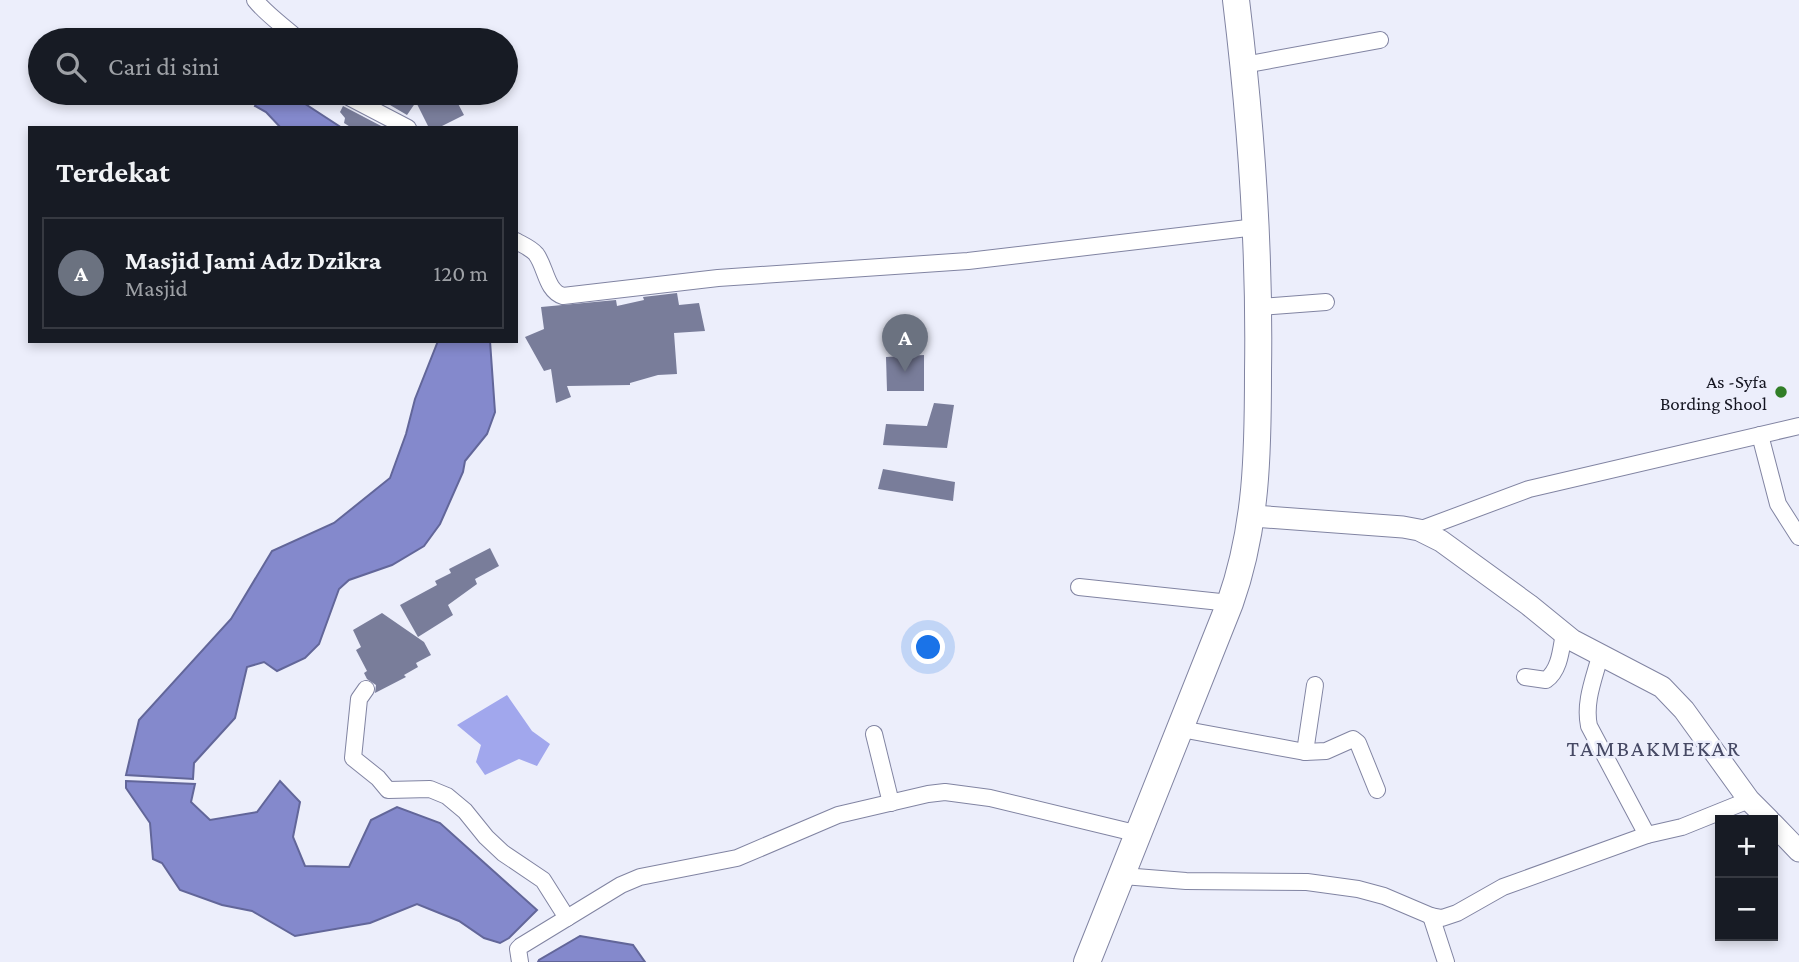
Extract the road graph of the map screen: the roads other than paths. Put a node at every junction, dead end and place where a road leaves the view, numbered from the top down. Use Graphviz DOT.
graph roads {
  1 [pos="255,0"];
  2 [pos="1236,0"];
  3 [pos="286,28"];
  4 [pos="1380,40"];
  5 [pos="1244,65"];
  6 [pos="364,105"];
  7 [pos="404,126"];
  8 [pos="1256,228"];
  9 [pos="518,243"];
  10 [pos="1326,302"];
  11 [pos="1259,307"];
  12 [pos="1799,426"];
  13 [pos="1760,435"];
  14 [pos="1253,516"];
  15 [pos="1419,530"];
  16 [pos="1799,537"];
  17 [pos="1079,587"];
  18 [pos="1230,603"];
  19 [pos="1564,633"];
  20 [pos="1600,656"];
  21 [pos="1525,677"];
  22 [pos="1315,685"];
  23 [pos="366,689"];
  24 [pos="1181,729"];
  25 [pos="874,734"];
  26 [pos="1305,752"];
  27 [pos="1377,790"];
  28 [pos="1749,800"];
  29 [pos="891,803"];
  30 [pos="1764,815"];
  31 [pos="1778,829"];
  32 [pos="1139,834"];
  33 [pos="1647,835"];
  34 [pos="1799,851"];
  35 [pos="1123,876"];
  36 [pos="1431,916"];
  37 [pos="561,921"];
  38 [pos="521,954"];
  39 [pos="1087,962"];
  40 [pos="1446,962"];
  1 -- 3 [label="street"];
  2 -- 5 [label="main road"];
  4 -- 5 [label="street"];
  5 -- 8 [label="main road"];
  6 -- 7 [label="street"];
  8 -- 9 [label="street"];
  8 -- 11 [label="main road"];
  10 -- 11 [label="street"];
  11 -- 14 [label="main road"];
  12 -- 13 [label="street"];
  13 -- 15 [label="street"];
  13 -- 16 [label="street"];
  14 -- 15 [label="street"];
  14 -- 18 [label="main road"];
  15 -- 19 [label="street"];
  17 -- 18 [label="street"];
  18 -- 24 [label="main road"];
  19 -- 20 [label="street"];
  19 -- 21 [label="street"];
  20 -- 28 [label="street"];
  20 -- 33 [label="street"];
  22 -- 26 [label="street"];
  23 -- 37 [label="street"];
  24 -- 26 [label="street"];
  24 -- 32 [label="main road"];
  25 -- 29 [label="street"];
  26 -- 27 [label="street"];
  28 -- 30 [label="street"];
  28 -- 33 [label="street"];
  29 -- 32 [label="street"];
  29 -- 37 [label="street"];
  31 -- 34 [label="street"];
  32 -- 35 [label="main road"];
  33 -- 36 [label="street"];
  35 -- 36 [label="street"];
  35 -- 39 [label="main road"];
  36 -- 40 [label="street"];
  37 -- 38 [label="street"];
}
